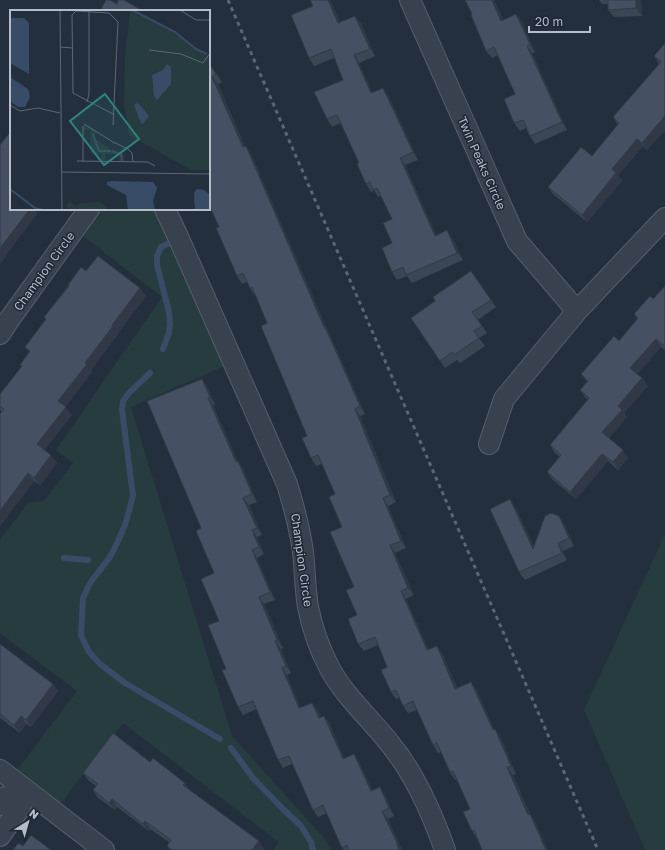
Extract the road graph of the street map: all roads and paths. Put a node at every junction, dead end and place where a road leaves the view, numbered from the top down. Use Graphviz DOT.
graph roads {
  1 [pos="410,0"];
  2 [pos="88,210"];
  3 [pos="165,210"];
  4 [pos="665,218"];
  5 [pos="577,311"];
  6 [pos="0,334"];
  7 [pos="489,444"];
  8 [pos="0,770"];
  9 [pos="26,790"];
  10 [pos="0,805"];
  11 [pos="0,836"];
  12 [pos="104,850"];
  13 [pos="445,850"];
  1 -- 5 [label="street, Twin Peaks Circle"];
  2 -- 6 [label="street, Champion Circle"];
  3 -- 13 [label="street, Champion Circle"];
  4 -- 5 [label="street"];
  5 -- 7 [label="street"];
  8 -- 9 [label="street"];
  9 -- 10 [label="street"];
  9 -- 11 [label="street"];
  9 -- 12 [label="street"];
}
